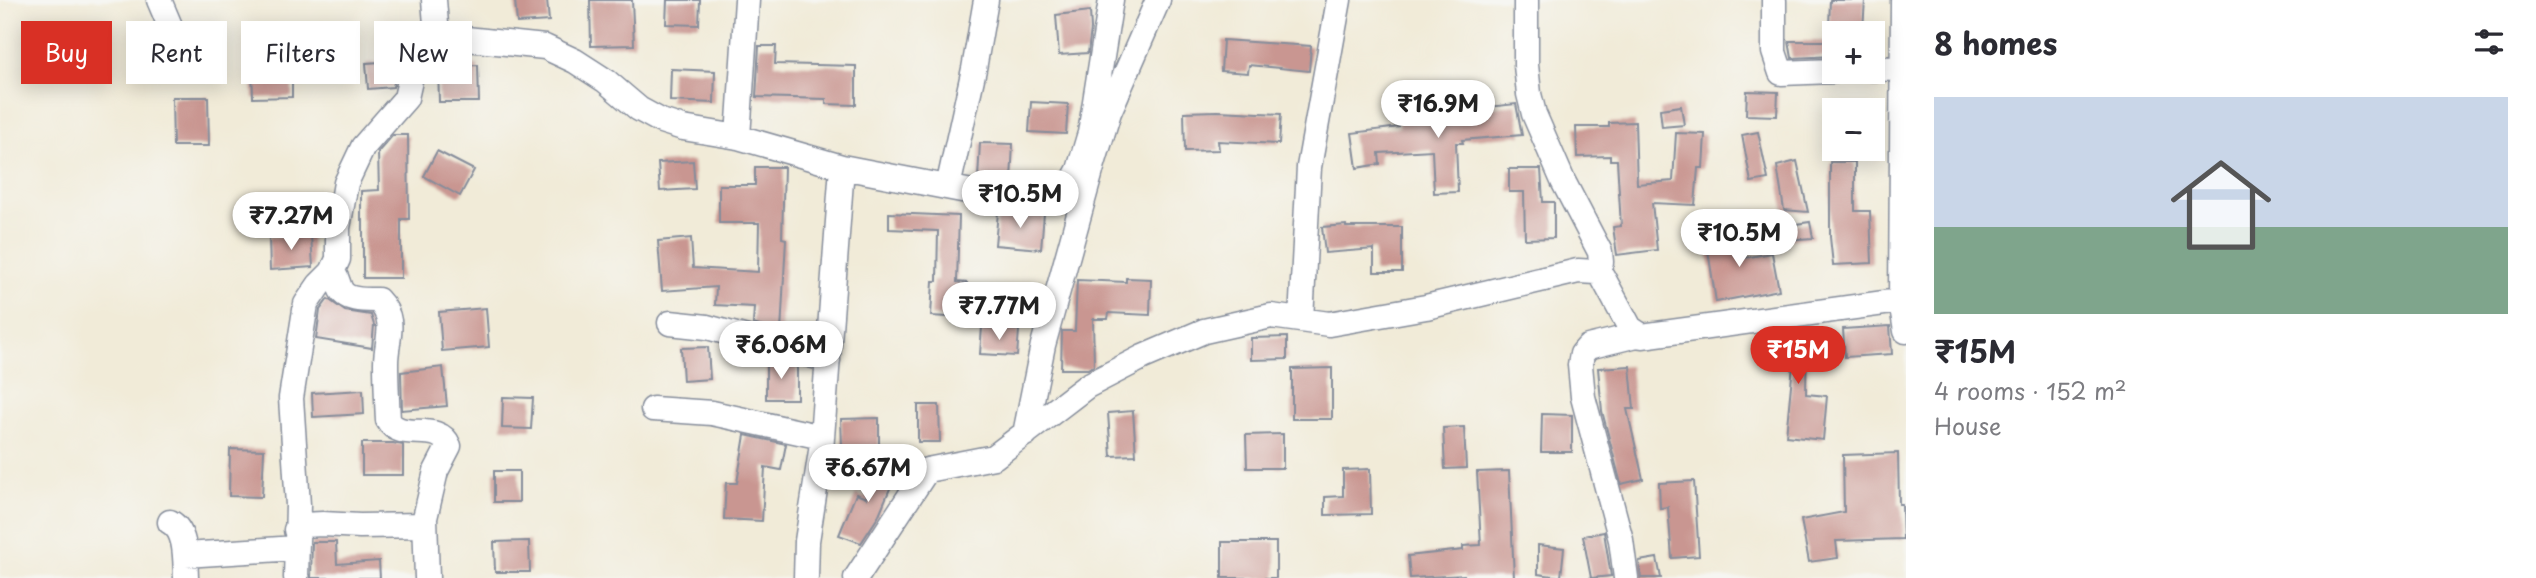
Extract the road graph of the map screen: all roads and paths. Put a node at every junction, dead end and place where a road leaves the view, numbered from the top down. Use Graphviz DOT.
graph roads {
  1 [pos="159,0"];
  2 [pos="434,0"];
  3 [pos="747,0"];
  4 [pos="986,0"];
  5 [pos="1111,0"];
  6 [pos="1158,0"];
  7 [pos="1339,0"];
  8 [pos="1526,0"];
  9 [pos="1774,0"];
  10 [pos="1903,0"];
  11 [pos="168,21"];
  12 [pos="436,21"];
  13 [pos="472,40"];
  14 [pos="1903,68"];
  15 [pos="1885,69"];
  16 [pos="1822,71"];
  17 [pos="409,84"];
  18 [pos="738,137"];
  19 [pos="842,167"];
  20 [pos="948,187"];
  21 [pos="332,272"];
  22 [pos="1596,272"];
  23 [pos="1903,300"];
  24 [pos="1301,320"];
  25 [pos="670,323"];
  26 [pos="1906,331"];
  27 [pos="1637,335"];
  28 [pos="828,360"];
  29 [pos="653,409"];
  30 [pos="1025,434"];
  31 [pos="822,436"];
  32 [pos="170,522"];
  33 [pos="425,526"];
  34 [pos="296,539"];
  35 [pos="186,567"];
  36 [pos="296,578"];
  37 [pos="427,578"];
  38 [pos="806,578"];
  39 [pos="856,578"];
  40 [pos="1626,578"];
  1 -- 11 [label="street"];
  2 -- 12 [label="street"];
  3 -- 18 [label="street"];
  4 -- 20 [label="street"];
  5 -- 20 [label="street"];
  6 -- 30 [label="street"];
  7 -- 24 [label="street"];
  8 -- 22 [label="street"];
  9 -- 16 [label="street"];
  10 -- 14 [label="street"];
  13 -- 18 [label="street"];
  14 -- 15 [label="street"];
  14 -- 23 [label="street"];
  17 -- 21 [label="street"];
  18 -- 19 [label="street"];
  19 -- 20 [label="street"];
  19 -- 28 [label="street"];
  21 -- 33 [label="street"];
  21 -- 34 [label="street"];
  22 -- 24 [label="street"];
  22 -- 27 [label="street"];
  23 -- 26 [label="street"];
  23 -- 27 [label="street"];
  24 -- 30 [label="street"];
  25 -- 28 [label="street"];
  27 -- 40 [label="street"];
  28 -- 31 [label="street"];
  29 -- 31 [label="street"];
  30 -- 39 [label="street"];
  31 -- 38 [label="street"];
  32 -- 35 [label="street"];
  33 -- 34 [label="street"];
  33 -- 37 [label="street"];
  34 -- 35 [label="street"];
  34 -- 36 [label="street"];
}
